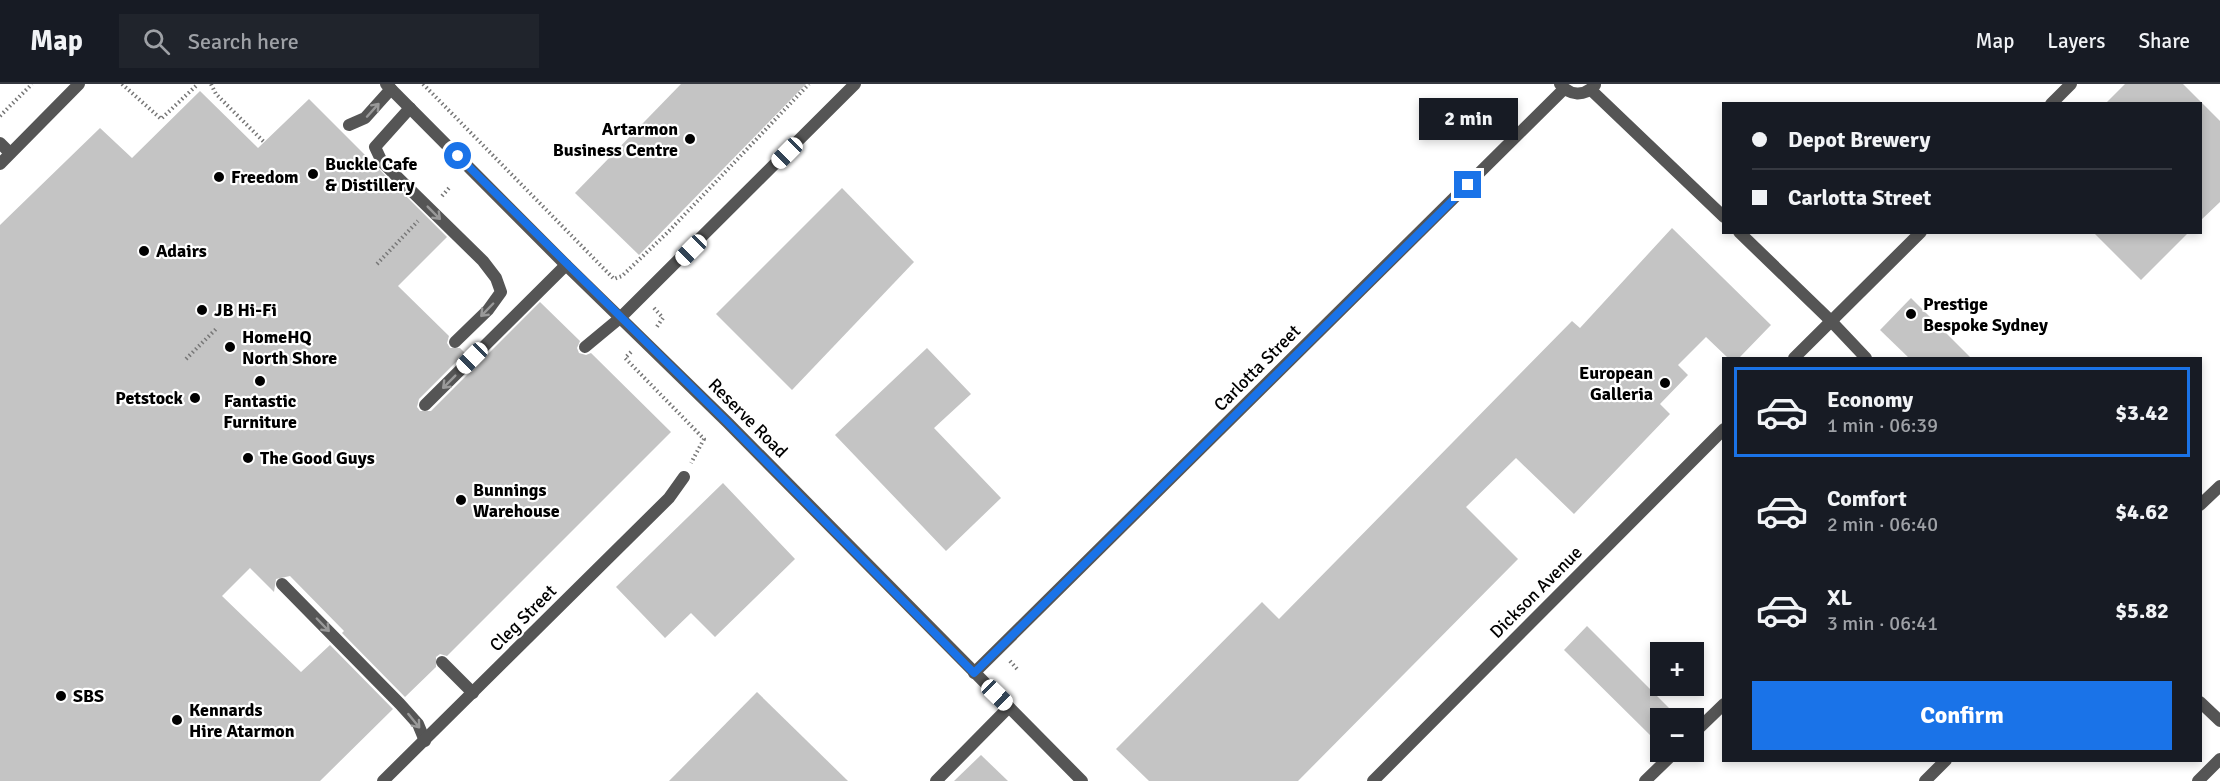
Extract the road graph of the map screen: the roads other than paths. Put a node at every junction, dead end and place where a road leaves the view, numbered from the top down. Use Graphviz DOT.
graph roads {
  1 [pos="79,84"];
  2 [pos="855,84"];
  3 [pos="2071,84"];
  4 [pos="389,87"];
  5 [pos="1562,87"];
  6 [pos="1593,87"];
  7 [pos="2053,102"];
  8 [pos="410,108"];
  9 [pos="349,125"];
  10 [pos="0,143"];
  11 [pos="10,153"];
  12 [pos="0,164"];
  13 [pos="1722,215"];
  14 [pos="1741,234"];
  15 [pos="1919,234"];
  16 [pos="566,265"];
  17 [pos="620,318"];
  18 [pos="1831,321"];
  19 [pos="455,342"];
  20 [pos="585,347"];
  21 [pos="1795,357"];
  22 [pos="1865,357"];
  23 [pos="425,405"];
  24 [pos="1722,431"];
  25 [pos="684,477"];
  26 [pos="2220,486"];
  27 [pos="2202,504"];
  28 [pos="282,584"];
  29 [pos="442,662"];
  30 [pos="974,673"];
  31 [pos="473,693"];
  32 [pos="2202,704"];
  33 [pos="1722,706"];
  34 [pos="1009,707"];
  35 [pos="2220,721"];
  36 [pos="1704,723"];
  37 [pos="425,741"];
  38 [pos="2220,759"];
  39 [pos="1665,762"];
  40 [pos="1944,762"];
  41 [pos="383,781"];
  42 [pos="936,781"];
  43 [pos="1082,781"];
  44 [pos="1373,781"];
  45 [pos="1645,781"];
  46 [pos="1925,781"];
  47 [pos="2198,781"];
  1 -- 11 [label="street"];
  2 -- 17 [label="street"];
  3 -- 7 [label="street"];
  4 -- 8 [label="street, Reserve Road"];
  9 -- 4 [label="street, one-way"];
  5 -- 6 [label="street"];
  5 -- 30 [label="street, Carlotta Street"];
  6 -- 13 [label="street"];
  8 -- 16 [label="street, Reserve Road"];
  8 -- 19 [label="street, one-way"];
  10 -- 11 [label="street"];
  11 -- 12 [label="street"];
  14 -- 18 [label="street"];
  15 -- 18 [label="street"];
  16 -- 17 [label="street, Reserve Road"];
  16 -- 23 [label="street, one-way"];
  17 -- 20 [label="street"];
  17 -- 30 [label="street, Reserve Road"];
  18 -- 21 [label="street"];
  18 -- 22 [label="street"];
  24 -- 44 [label="street, Dickson Avenue"];
  25 -- 31 [label="street, Cleg Street"];
  26 -- 27 [label="street"];
  28 -- 37 [label="street, one-way"];
  29 -- 31 [label="street"];
  30 -- 34 [label="street, Reserve Road"];
  31 -- 37 [label="street, Cleg Street"];
  32 -- 35 [label="street"];
  33 -- 36 [label="street"];
  34 -- 42 [label="street"];
  34 -- 43 [label="street, Reserve Road"];
  37 -- 41 [label="street, Cleg Street"];
  38 -- 47 [label="street"];
  39 -- 45 [label="street"];
  40 -- 46 [label="street"];
}
